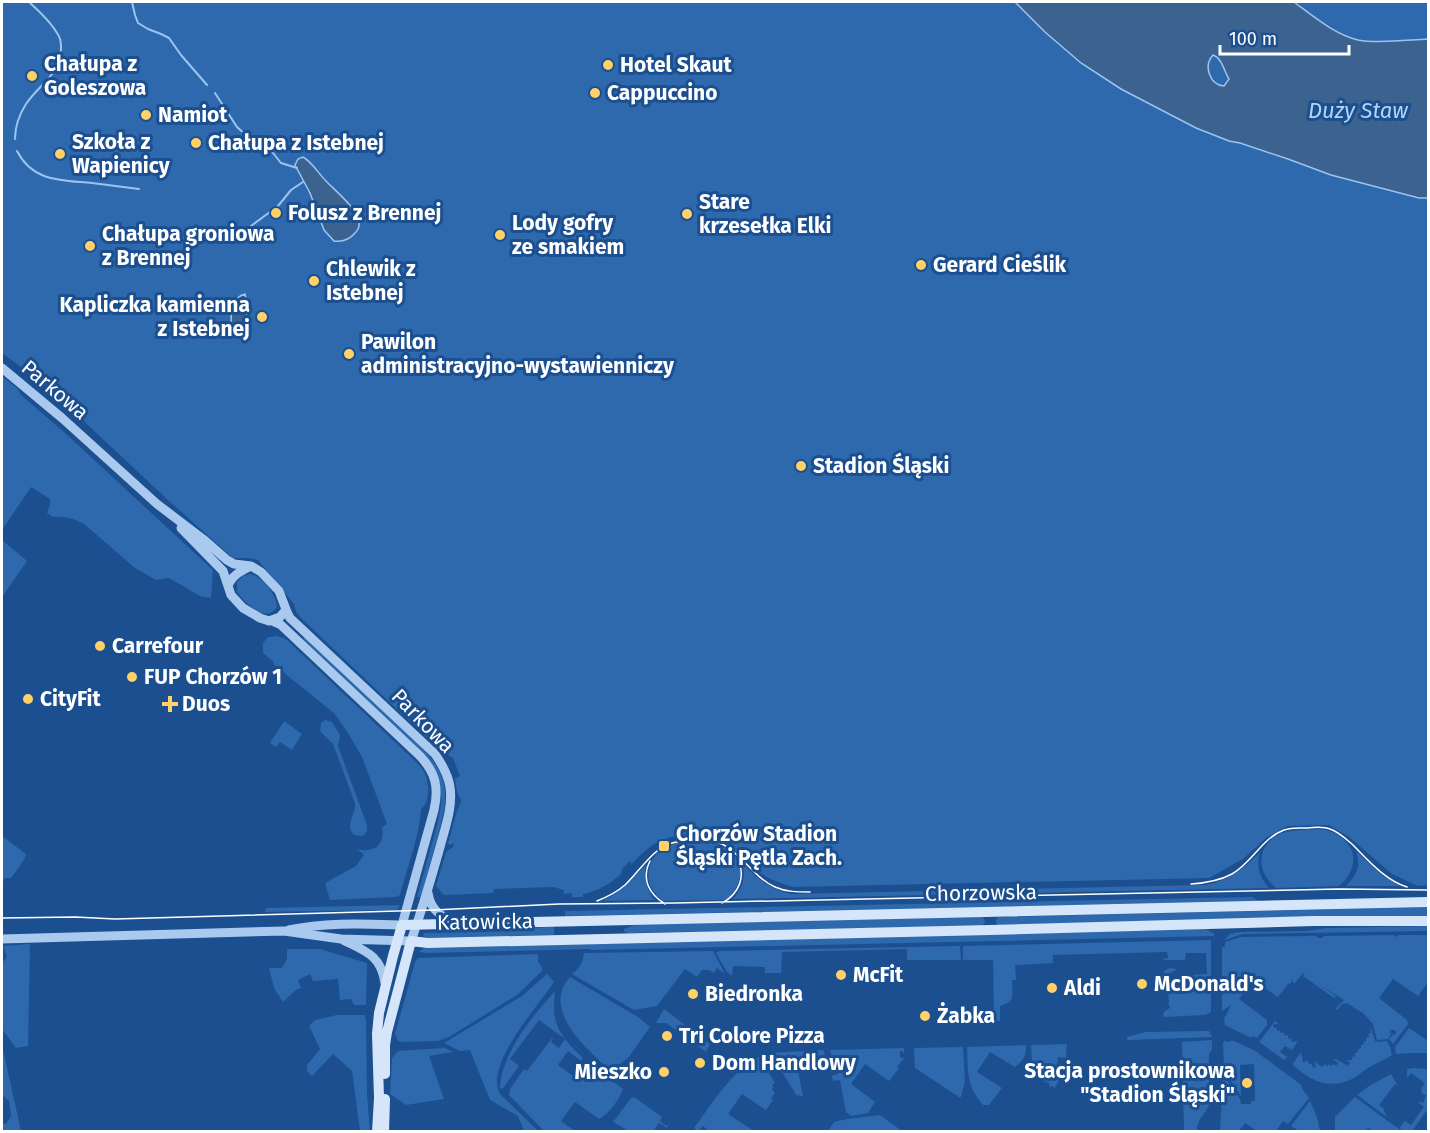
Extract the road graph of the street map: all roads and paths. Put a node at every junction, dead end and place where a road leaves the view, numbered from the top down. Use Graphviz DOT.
graph roads {
  1 [pos="2,369"];
  2 [pos="165,512"];
  3 [pos="251,566"];
  4 [pos="228,586"];
  5 [pos="286,610"];
  6 [pos="272,621"];
  7 [pos="428,889"];
  8 [pos="1428,902"];
  9 [pos="990,912"];
  10 [pos="612,920"];
  11 [pos="1428,921"];
  12 [pos="533,922"];
  13 [pos="464,924"];
  14 [pos="402,925"];
  15 [pos="417,925"];
  16 [pos="990,930"];
  17 [pos="284,931"];
  18 [pos="687,937"];
  19 [pos="612,938"];
  20 [pos="2,939"];
  21 [pos="341,939"];
  22 [pos="397,940"];
  23 [pos="411,941"];
  24 [pos="386,983"];
  25 [pos="377,1131"];
  26 [pos="384,1131"];
  1 -- 2 [label="street, Parkowa"];
  2 -- 3 [label="street, Parkowa"];
  2 -- 4 [label="street, Parkowa"];
  3 -- 4 [label="street"];
  3 -- 5 [label="street"];
  4 -- 6 [label="street"];
  5 -- 6 [label="street"];
  5 -- 7 [label="street, Parkowa"];
  6 -- 14 [label="street, Parkowa"];
  7 -- 13 [label="street"];
  7 -- 15 [label="street, Parkowa"];
  8 -- 9 [label="main road, Chorzowska"];
  9 -- 10 [label="main road, Chorzowska"];
  9 -- 16 [label="main road"];
  10 -- 12 [label="main road, Chorzowska"];
  10 -- 19 [label="main road"];
  11 -- 16 [label="main road, Chorzowska"];
  12 -- 13 [label="main road, Katowicka"];
  13 -- 15 [label="main road, Katowicka"];
  14 -- 15 [label="main road, Katowicka"];
  14 -- 17 [label="street, Katowicka"];
  14 -- 22 [label="main road"];
  15 -- 23 [label="street, Parkowa"];
  16 -- 18 [label="main road, Chorzowska"];
  17 -- 20 [label="street, Katowicka"];
  17 -- 21 [label="street, Katowicka"];
  18 -- 19 [label="main road, Katowicka"];
  19 -- 23 [label="main road, Katowicka"];
  21 -- 22 [label="street, Katowicka"];
  21 -- 24 [label="street"];
  22 -- 23 [label="street, Katowicka"];
  22 -- 24 [label="main road"];
  23 -- 26 [label="main road"];
  24 -- 25 [label="main road"];
}
